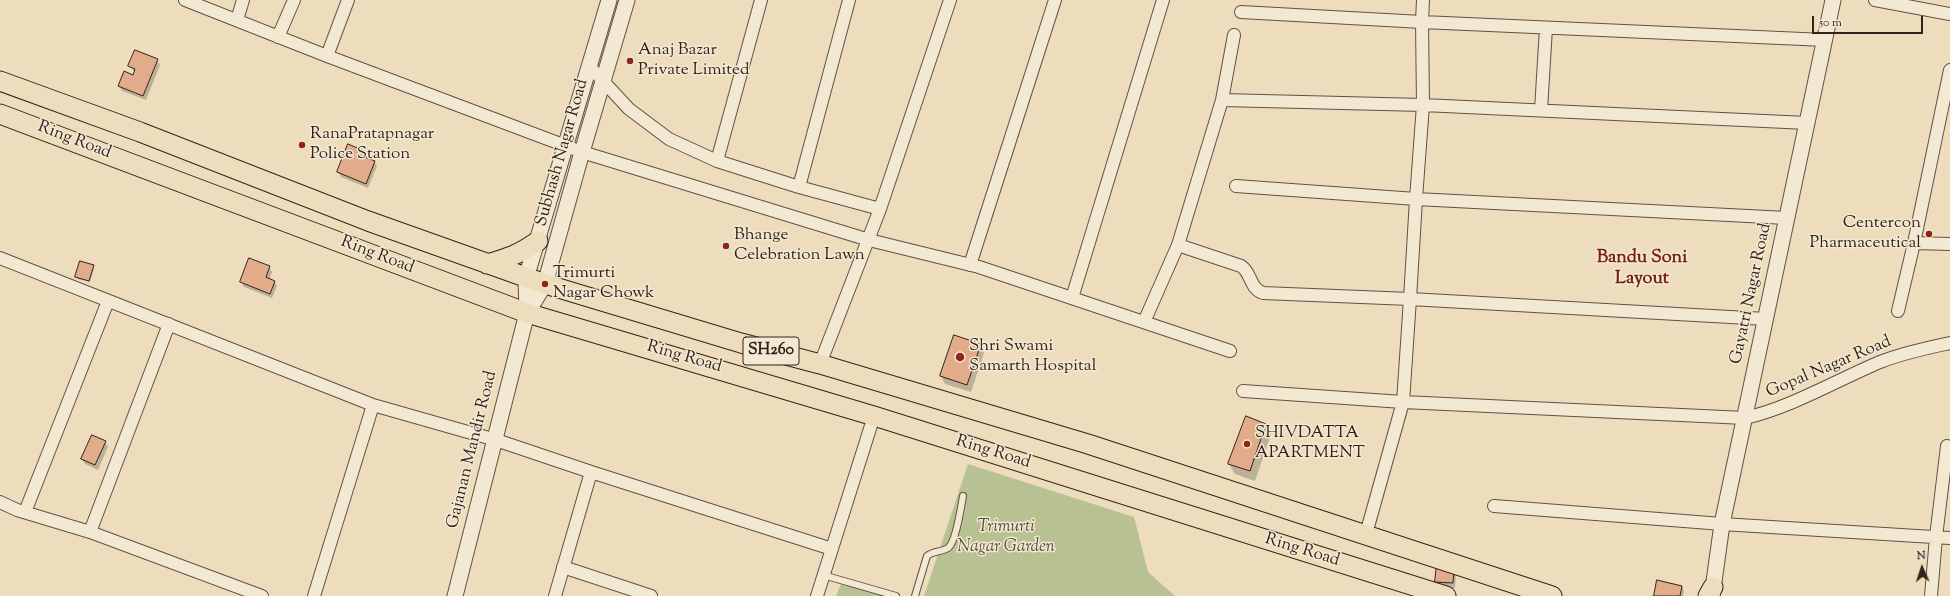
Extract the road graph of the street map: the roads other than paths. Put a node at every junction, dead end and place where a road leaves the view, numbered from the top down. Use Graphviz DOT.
graph roads {
  1 [pos="185,0"];
  2 [pos="243,0"];
  3 [pos="294,0"];
  4 [pos="348,0"];
  5 [pos="609,0"];
  6 [pos="627,0"];
  7 [pos="762,0"];
  8 [pos="849,0"];
  9 [pos="950,0"];
  10 [pos="1055,0"];
  11 [pos="1163,0"];
  12 [pos="1423,0"];
  13 [pos="1833,0"];
  14 [pos="1875,0"];
  15 [pos="1241,12"];
  16 [pos="1950,14"];
  17 [pos="237,20"];
  18 [pos="1422,22"];
  19 [pos="1546,28"];
  20 [pos="1234,35"];
  21 [pos="278,37"];
  22 [pos="1825,40"];
  23 [pos="327,56"];
  24 [pos="590,67"];
  25 [pos="1950,70"];
  26 [pos="0,81"];
  27 [pos="604,81"];
  28 [pos="1222,100"];
  29 [pos="1423,105"];
  30 [pos="1541,110"];
  31 [pos="0,114"];
  32 [pos="1807,123"];
  33 [pos="566,146"];
  34 [pos="582,152"];
  35 [pos="717,161"];
  36 [pos="1236,186"];
  37 [pos="799,187"];
  38 [pos="1416,199"];
  39 [pos="1787,218"];
  40 [pos="875,224"];
  41 [pos="538,241"];
  42 [pos="1914,243"];
  43 [pos="1950,244"];
  44 [pos="1178,245"];
  45 [pos="0,258"];
  46 [pos="487,264"];
  47 [pos="970,265"];
  48 [pos="526,278"];
  49 [pos="545,284"];
  50 [pos="1072,298"];
  51 [pos="1410,299"];
  52 [pos="108,301"];
  53 [pos="1898,311"];
  54 [pos="527,313"];
  55 [pos="1766,319"];
  56 [pos="1144,322"];
  57 [pos="169,324"];
  58 [pos="1950,343"];
  59 [pos="1230,351"];
  60 [pos="820,364"];
  61 [pos="1243,391"];
  62 [pos="1403,402"];
  63 [pos="373,405"];
  64 [pos="874,416"];
  65 [pos="1745,418"];
  66 [pos="496,440"];
  67 [pos="1947,446"];
  68 [pos="591,472"];
  69 [pos="963,496"];
  70 [pos="0,502"];
  71 [pos="1494,506"];
  72 [pos="24,512"];
  73 [pos="1722,524"];
  74 [pos="90,532"];
  75 [pos="1366,534"];
  76 [pos="1936,537"];
  77 [pos="1950,538"];
  78 [pos="832,549"];
  79 [pos="563,567"];
  80 [pos="824,576"];
  81 [pos="1711,593"];
  82 [pos="262,596"];
  83 [pos="314,596"];
  84 [pos="455,596"];
  85 [pos="554,596"];
  86 [pos="651,596"];
  87 [pos="817,596"];
  88 [pos="896,596"];
  89 [pos="915,596"];
  90 [pos="1446,596"];
  91 [pos="1552,596"];
  92 [pos="1931,596"];
  93 [pos="1939,596"];
  1 -- 17 [label="street"];
  2 -- 17 [label="street"];
  3 -- 21 [label="street"];
  4 -- 23 [label="street"];
  5 -- 24 [label="street"];
  6 -- 27 [label="street, Subhash Nagar Road"];
  7 -- 35 [label="street"];
  8 -- 37 [label="street"];
  9 -- 40 [label="street"];
  10 -- 47 [label="street"];
  11 -- 50 [label="street"];
  12 -- 18 [label="street"];
  13 -- 22 [label="street, Gayatri Nagar Road"];
  14 -- 16 [label="street"];
  15 -- 18 [label="street"];
  17 -- 21 [label="street"];
  18 -- 19 [label="street"];
  18 -- 29 [label="street"];
  19 -- 22 [label="street"];
  19 -- 30 [label="street"];
  20 -- 28 [label="street"];
  21 -- 23 [label="street"];
  22 -- 32 [label="street, Gayatri Nagar Road"];
  23 -- 33 [label="street"];
  24 -- 27 [label="street"];
  24 -- 33 [label="street"];
  25 -- 42 [label="street"];
  26 -- 46 [label="main road, SH260"];
  27 -- 34 [label="street, Subhash Nagar Road"];
  27 -- 35 [label="street"];
  28 -- 29 [label="street"];
  28 -- 44 [label="street"];
  29 -- 30 [label="street"];
  29 -- 38 [label="street"];
  30 -- 32 [label="street"];
  31 -- 54 [label="main road, Ring Road / SH260"];
  32 -- 39 [label="street, Gayatri Nagar Road"];
  33 -- 34 [label="street"];
  33 -- 41 [label="street"];
  34 -- 40 [label="street"];
  34 -- 49 [label="street, Subhash Nagar Road"];
  35 -- 37 [label="street"];
  36 -- 38 [label="street"];
  37 -- 40 [label="street"];
  38 -- 39 [label="street"];
  38 -- 51 [label="street"];
  39 -- 55 [label="street, Gayatri Nagar Road"];
  40 -- 47 [label="street"];
  40 -- 60 [label="street"];
  41 -- 46 [label="main road"];
  41 -- 48 [label="street"];
  42 -- 43 [label="street"];
  42 -- 53 [label="street"];
  44 -- 51 [label="street"];
  44 -- 56 [label="street"];
  45 -- 52 [label="street"];
  46 -- 48 [label="main road, SH260"];
  47 -- 50 [label="street"];
  48 -- 49 [label="main road, SH260"];
  48 -- 54 [label="street"];
  49 -- 54 [label="street, Subhash Nagar Road"];
  49 -- 60 [label="main road, SH260"];
  50 -- 56 [label="street"];
  51 -- 55 [label="street"];
  51 -- 62 [label="street"];
  52 -- 57 [label="street"];
  52 -- 72 [label="street"];
  54 -- 64 [label="main road, Ring Road / SH260"];
  54 -- 66 [label="street, Gajanan Mandir Road"];
  55 -- 65 [label="street, Gayatri Nagar Road"];
  56 -- 59 [label="street"];
  57 -- 63 [label="street"];
  57 -- 74 [label="street"];
  58 -- 65 [label="street, Gopal Nagar Road"];
  60 -- 75 [label="main road, SH260"];
  61 -- 62 [label="street, Gopal Nagar Road"];
  62 -- 65 [label="street, Gopal Nagar Road"];
  62 -- 75 [label="street"];
  63 -- 66 [label="street"];
  63 -- 83 [label="street"];
  64 -- 78 [label="street"];
  64 -- 90 [label="main road, Ring Road / SH260"];
  65 -- 73 [label="street, Gayatri Nagar Road"];
  66 -- 68 [label="street"];
  66 -- 84 [label="street, Gajanan Mandir Road"];
  67 -- 76 [label="street"];
  68 -- 78 [label="street"];
  68 -- 79 [label="street"];
  69 -- 89 [label="lane"];
  70 -- 72 [label="street"];
  71 -- 73 [label="street"];
  72 -- 74 [label="street"];
  73 -- 76 [label="street"];
  73 -- 81 [label="street, Gayatri Nagar Road"];
  74 -- 82 [label="street"];
  75 -- 91 [label="main road, SH260"];
  76 -- 77 [label="street"];
  76 -- 92 [label="street"];
  78 -- 80 [label="street"];
  79 -- 85 [label="street"];
  79 -- 86 [label="street"];
  80 -- 87 [label="street"];
  80 -- 88 [label="lane"];
  92 -- 93 [label="street"];
}
